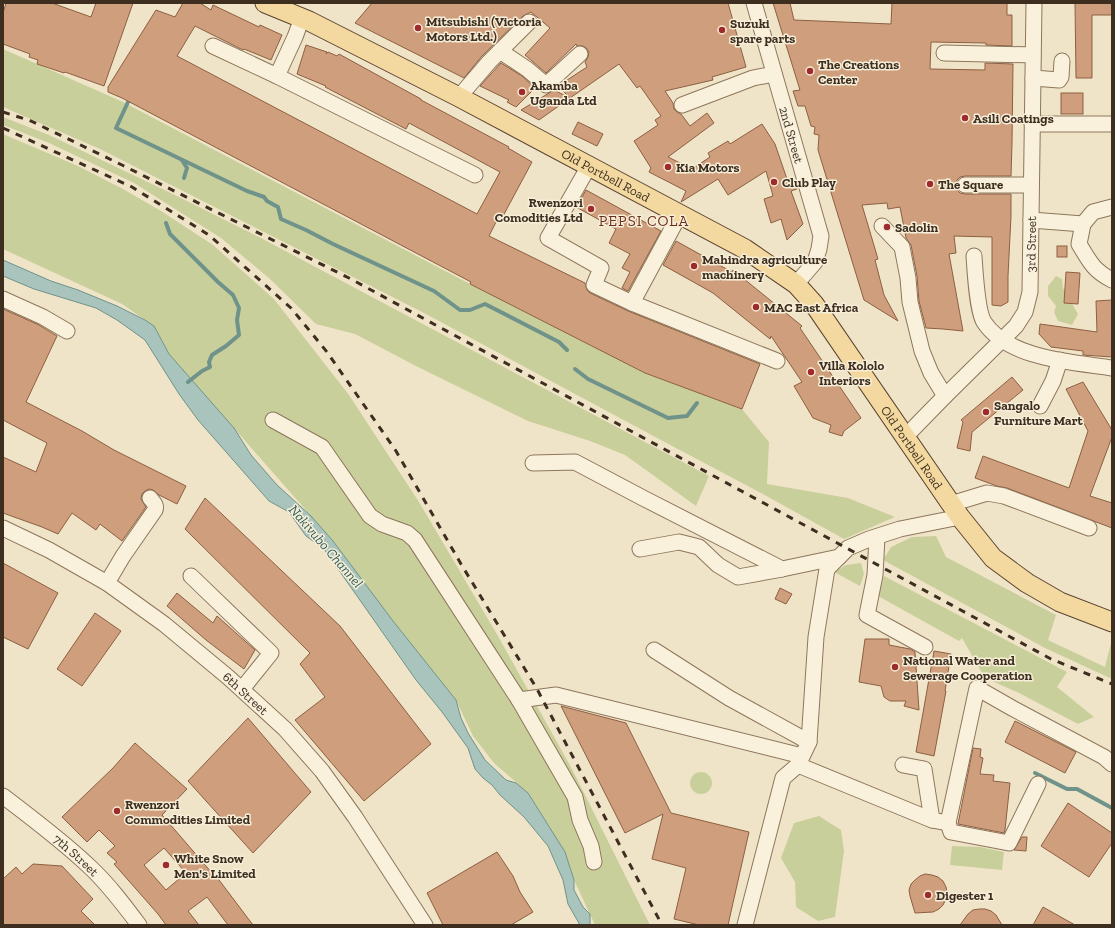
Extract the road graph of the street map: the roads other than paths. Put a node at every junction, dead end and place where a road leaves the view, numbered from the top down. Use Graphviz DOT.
graph roads {
  1 [pos="265,3"];
  2 [pos="754,3"];
  3 [pos="1034,3"];
  4 [pos="302,18"];
  5 [pos="529,22"];
  6 [pos="213,46"];
  7 [pos="500,51"];
  8 [pos="944,53"];
  9 [pos="580,54"];
  10 [pos="1033,55"];
  11 [pos="1062,61"];
  12 [pos="774,74"];
  13 [pos="277,76"];
  14 [pos="1033,78"];
  15 [pos="459,97"];
  16 [pos="682,105"];
  17 [pos="1032,124"];
  18 [pos="1112,124"];
  19 [pos="589,166"];
  20 [pos="475,175"];
  21 [pos="965,185"];
  22 [pos="1031,185"];
  23 [pos="1112,207"];
  24 [pos="680,214"];
  25 [pos="1031,220"];
  26 [pos="1084,224"];
  27 [pos="882,226"];
  28 [pos="974,256"];
  29 [pos="1112,280"];
  30 [pos="796,284"];
  31 [pos="3,299"];
  32 [pos="632,303"];
  33 [pos="67,331"];
  34 [pos="1001,341"];
  35 [pos="1060,360"];
  36 [pos="777,362"];
  37 [pos="1112,368"];
  38 [pos="945,396"];
  39 [pos="1040,406"];
  40 [pos="273,420"];
  41 [pos="905,437"];
  42 [pos="532,463"];
  43 [pos="150,498"];
  44 [pos="956,511"];
  45 [pos="3,528"];
  46 [pos="1089,528"];
  47 [pos="877,537"];
  48 [pos="640,549"];
  49 [pos="839,557"];
  50 [pos="782,569"];
  51 [pos="191,576"];
  52 [pos="107,583"];
  53 [pos="1112,622"];
  54 [pos="925,647"];
  55 [pos="654,650"];
  56 [pos="242,689"];
  57 [pos="519,700"];
  58 [pos="808,742"];
  59 [pos="800,760"];
  60 [pos="1112,764"];
  61 [pos="903,766"];
  62 [pos="1038,784"];
  63 [pos="3,796"];
  64 [pos="932,820"];
  65 [pos="948,823"];
  66 [pos="594,862"];
  67 [pos="139,925"];
  68 [pos="425,925"];
  69 [pos="745,925"];
  1 -- 4 [label="main road, Old Portbell Road"];
  2 -- 12 [label="street, 2nd Street"];
  3 -- 10 [label="street, 3rd Street"];
  4 -- 13 [label="street"];
  4 -- 15 [label="main road, Old Portbell Road"];
  5 -- 7 [label="street"];
  6 -- 13 [label="street"];
  7 -- 9 [label="street"];
  7 -- 15 [label="street"];
  8 -- 10 [label="street"];
  10 -- 14 [label="street, 3rd Street"];
  11 -- 14 [label="street"];
  12 -- 16 [label="street"];
  12 -- 30 [label="street, 2nd Street"];
  13 -- 20 [label="street"];
  14 -- 17 [label="street, 3rd Street"];
  15 -- 19 [label="main road, Old Portbell Road"];
  17 -- 18 [label="street"];
  17 -- 22 [label="street, 3rd Street"];
  19 -- 24 [label="main road, Old Portbell Road"];
  19 -- 32 [label="street"];
  21 -- 22 [label="street"];
  22 -- 25 [label="street, 3rd Street"];
  23 -- 26 [label="street"];
  24 -- 30 [label="main road, Old Portbell Road"];
  24 -- 32 [label="street"];
  25 -- 26 [label="street"];
  25 -- 34 [label="street, 3rd Street"];
  26 -- 29 [label="street"];
  27 -- 38 [label="street"];
  28 -- 34 [label="street"];
  30 -- 41 [label="main road, Old Portbell Road"];
  31 -- 33 [label="street"];
  32 -- 36 [label="street"];
  34 -- 35 [label="street"];
  34 -- 38 [label="street, 3rd Street"];
  35 -- 37 [label="street"];
  35 -- 39 [label="street"];
  38 -- 41 [label="street, 3rd Street"];
  40 -- 57 [label="street"];
  41 -- 44 [label="main road, Old Portbell Road"];
  42 -- 50 [label="street"];
  43 -- 52 [label="street"];
  44 -- 46 [label="street"];
  44 -- 47 [label="street"];
  44 -- 53 [label="main road, Old Portbell Road"];
  45 -- 52 [label="street, 6th Street"];
  47 -- 49 [label="street"];
  47 -- 54 [label="street"];
  48 -- 50 [label="street"];
  49 -- 50 [label="street"];
  49 -- 58 [label="street"];
  51 -- 56 [label="street"];
  52 -- 56 [label="street, 6th Street"];
  55 -- 58 [label="street"];
  56 -- 68 [label="street, 6th Street"];
  57 -- 59 [label="street"];
  57 -- 66 [label="street"];
  58 -- 59 [label="street"];
  59 -- 64 [label="street"];
  59 -- 69 [label="street"];
  60 -- 65 [label="street"];
  61 -- 64 [label="street"];
  62 -- 65 [label="street"];
  63 -- 67 [label="street, 7th Street"];
  64 -- 65 [label="street"];
}
